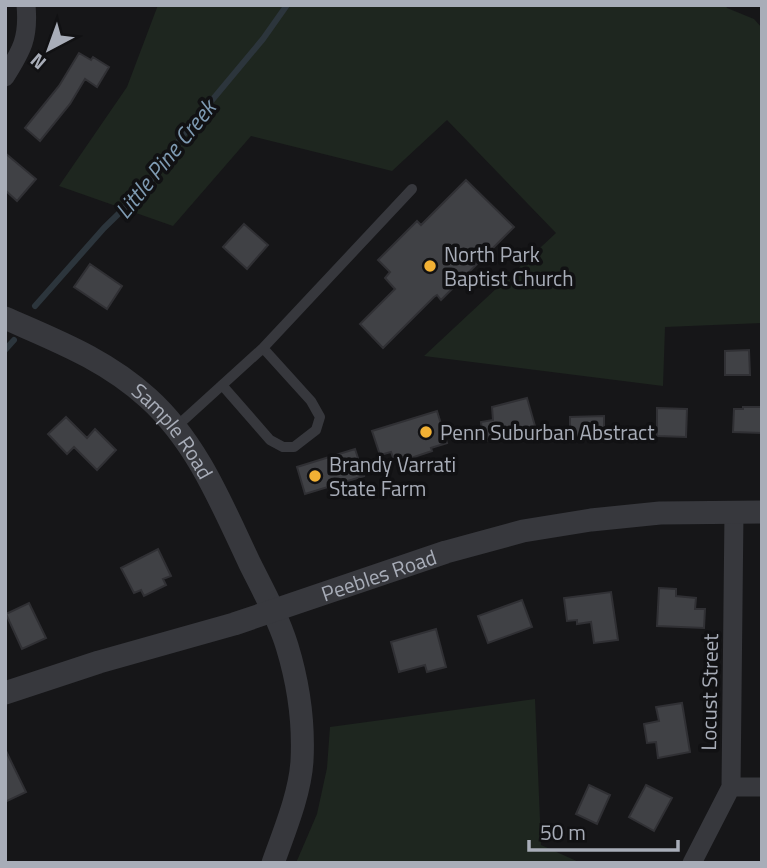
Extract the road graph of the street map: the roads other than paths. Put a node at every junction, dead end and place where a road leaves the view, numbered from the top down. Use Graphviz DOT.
graph roads {
  1 [pos="26,5"];
  2 [pos="5,77"];
  3 [pos="412,188"];
  4 [pos="5,318"];
  5 [pos="263,348"];
  6 [pos="222,385"];
  7 [pos="176,428"];
  8 [pos="734,512"];
  9 [pos="762,512"];
  10 [pos="272,610"];
  11 [pos="5,693"];
  12 [pos="731,787"];
  13 [pos="762,787"];
  14 [pos="273,863"];
  15 [pos="692,863"];
  1 -- 2 [label="street"];
  3 -- 5 [label="lane"];
  4 -- 7 [label="street, Sample Road"];
  5 -- 6 [label="lane"];
  5 -- 6 [label="lane"];
  6 -- 7 [label="lane"];
  7 -- 10 [label="street, Sample Road"];
  8 -- 9 [label="street, Peebles Road"];
  8 -- 10 [label="street, Peebles Road"];
  8 -- 12 [label="street, Locust Street"];
  10 -- 11 [label="street, Peebles Road"];
  10 -- 14 [label="street, Sample Road"];
  12 -- 13 [label="street"];
  12 -- 15 [label="street, Locust Street"];
}
